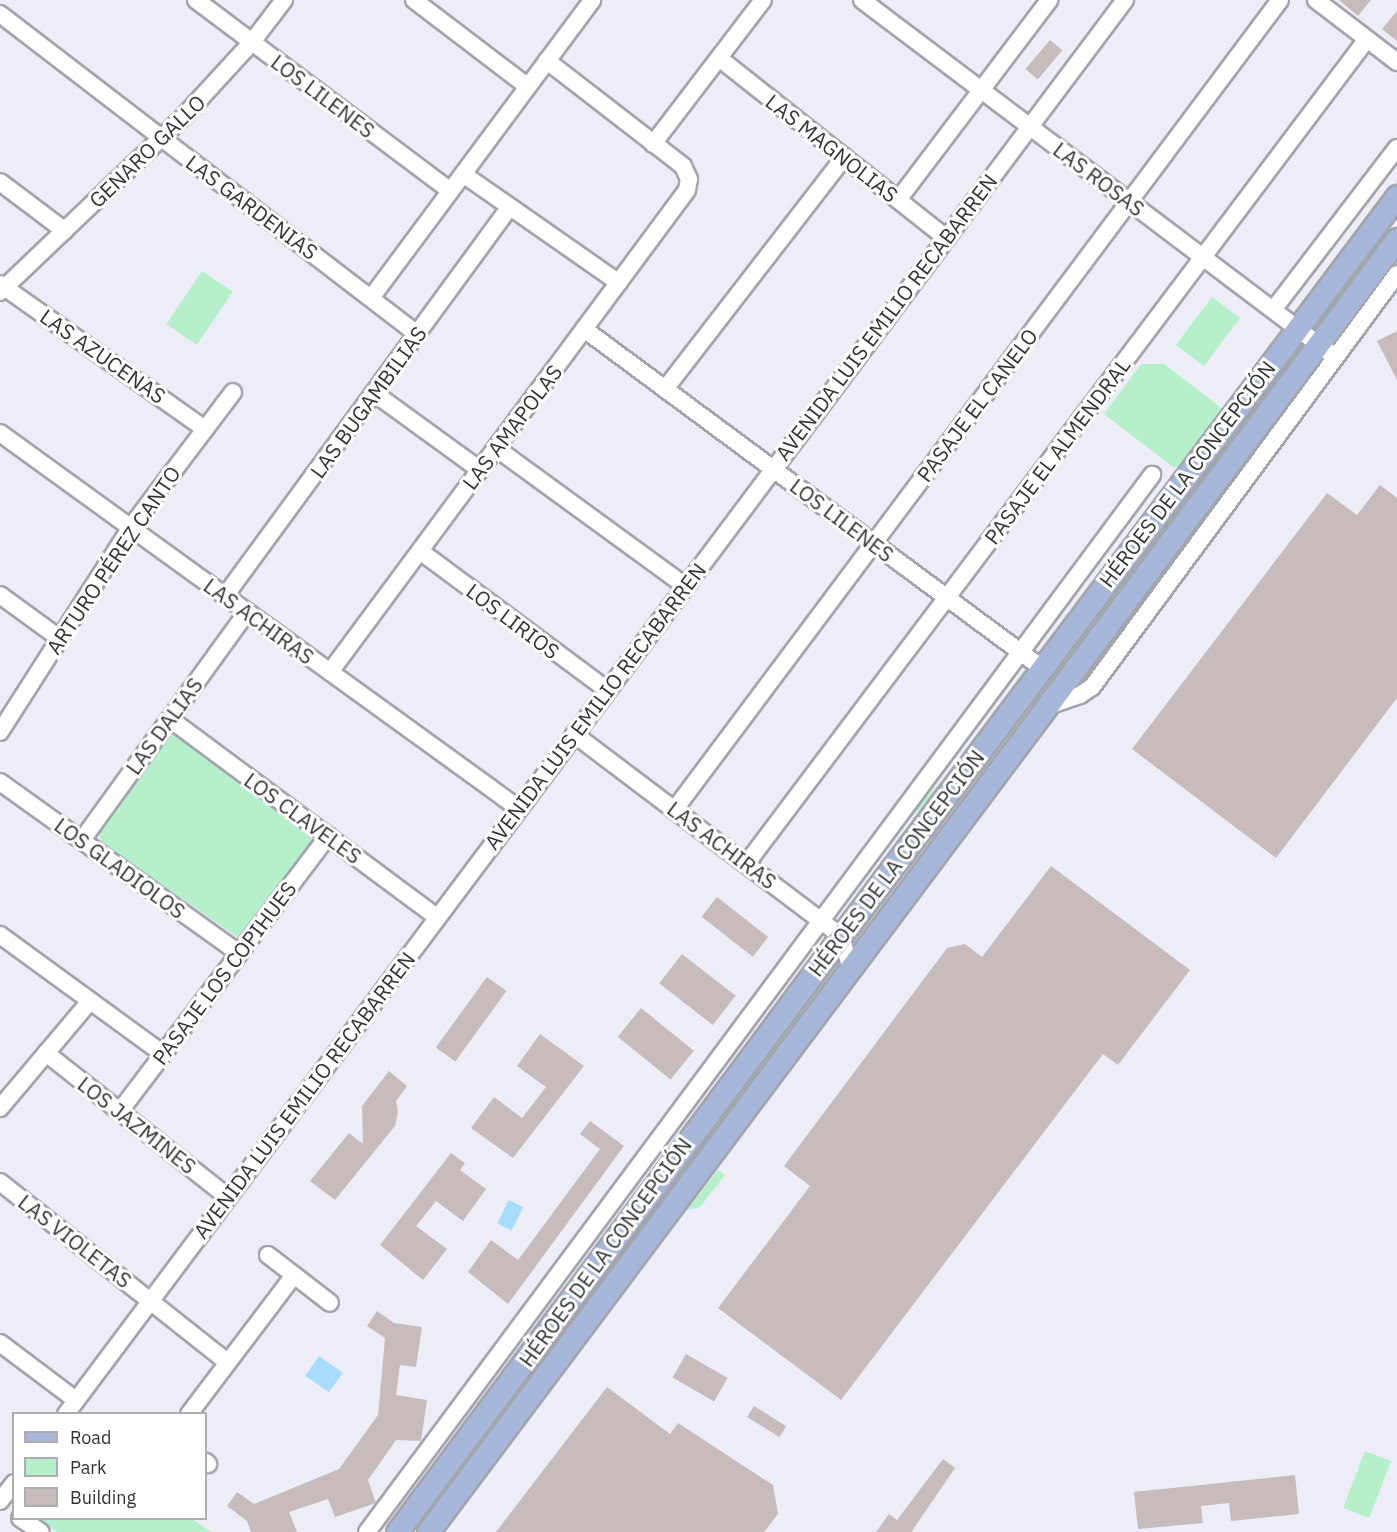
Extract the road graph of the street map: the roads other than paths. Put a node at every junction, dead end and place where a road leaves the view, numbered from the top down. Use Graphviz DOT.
graph roads {
  1 [pos="196,0"];
  2 [pos="284,0"];
  3 [pos="414,0"];
  4 [pos="592,0"];
  5 [pos="763,0"];
  6 [pos="862,0"];
  7 [pos="1049,0"];
  8 [pos="1280,0"];
  9 [pos="1316,0"];
  10 [pos="1118,3"];
  11 [pos="0,14"];
  12 [pos="1367,39"];
  13 [pos="252,42"];
  14 [pos="719,58"];
  15 [pos="547,61"];
  16 [pos="1397,62"];
  17 [pos="528,87"];
  18 [pos="981,90"];
  19 [pos="1029,126"];
  20 [pos="162,139"];
  21 [pos="653,144"];
  22 [pos="1397,148"];
  23 [pos="844,157"];
  24 [pos="463,174"];
  25 [pos="0,182"];
  26 [pos="450,191"];
  27 [pos="1397,196"];
  28 [pos="898,200"];
  29 [pos="1129,202"];
  30 [pos="510,207"];
  31 [pos="64,231"];
  32 [pos="946,238"];
  33 [pos="1397,239"];
  34 [pos="1203,257"];
  35 [pos="1397,274"];
  36 [pos="619,283"];
  37 [pos="2,288"];
  38 [pos="370,298"];
  39 [pos="1273,310"];
  40 [pos="1297,328"];
  41 [pos="584,329"];
  42 [pos="417,334"];
  43 [pos="1327,351"];
  44 [pos="665,389"];
  45 [pos="233,392"];
  46 [pos="374,393"];
  47 [pos="205,429"];
  48 [pos="0,433"];
  49 [pos="496,448"];
  50 [pos="773,468"];
  51 [pos="480,470"];
  52 [pos="1152,476"];
  53 [pos="131,527"];
  54 [pos="874,543"];
  55 [pos="420,551"];
  56 [pos="685,586"];
  57 [pos="0,595"];
  58 [pos="225,596"];
  59 [pos="947,597"];
  60 [pos="247,612"];
  61 [pos="59,638"];
  62 [pos="1021,652"];
  63 [pos="1042,668"];
  64 [pos="330,672"];
  65 [pos="607,690"];
  66 [pos="170,719"];
  67 [pos="0,732"];
  68 [pos="574,734"];
  69 [pos="0,782"];
  70 [pos="518,808"];
  71 [pos="675,809"];
  72 [pos="328,836"];
  73 [pos="82,840"];
  74 [pos="747,863"];
  75 [pos="437,917"];
  76 [pos="822,920"];
  77 [pos="0,935"];
  78 [pos="841,936"];
  79 [pos="239,953"];
  80 [pos="851,968"];
  81 [pos="90,1001"];
  82 [pos="46,1053"];
  83 [pos="163,1054"];
  84 [pos="0,1108"];
  85 [pos="120,1111"];
  86 [pos="3,1191"];
  87 [pos="228,1197"];
  88 [pos="268,1255"];
  89 [pos="294,1275"];
  90 [pos="150,1300"];
  91 [pos="330,1303"];
  92 [pos="0,1343"];
  93 [pos="227,1362"];
  94 [pos="501,1392"];
  95 [pos="71,1407"];
  96 [pos="190,1412"];
  97 [pos="507,1426"];
  98 [pos="12,1486"];
  99 [pos="0,1501"];
  100 [pos="23,1520"];
  101 [pos="41,1532"];
  102 [pos="367,1532"];
  103 [pos="397,1532"];
  104 [pos="429,1532"];
  1 -- 13 [label="street, LOS LILENES"];
  2 -- 13 [label="street, GENARO GALLO"];
  3 -- 17 [label="street"];
  4 -- 15 [label="street"];
  5 -- 14 [label="street"];
  6 -- 18 [label="street, LAS ROSAS"];
  7 -- 18 [label="street"];
  8 -- 29 [label="street, PASAJE EL CANELO"];
  9 -- 12 [label="street"];
  10 -- 19 [label="street, AVENIDA LUIS EMILIO RECABARREN"];
  11 -- 20 [label="street, LAS GARDENIAS"];
  12 -- 16 [label="street"];
  12 -- 34 [label="street, PASAJE EL ALMENDRAL"];
  13 -- 20 [label="street, GENARO GALLO"];
  13 -- 26 [label="street, LOS LILENES"];
  14 -- 21 [label="street"];
  14 -- 23 [label="street, LAS MAGNOLIAS"];
  15 -- 17 [label="street"];
  15 -- 21 [label="street"];
  17 -- 24 [label="street"];
  18 -- 19 [label="street, LAS ROSAS"];
  18 -- 28 [label="street"];
  19 -- 29 [label="street, LAS ROSAS"];
  19 -- 32 [label="street, AVENIDA LUIS EMILIO RECABARREN"];
  20 -- 31 [label="street, GENARO GALLO"];
  20 -- 38 [label="street, LAS GARDENIAS"];
  21 -- 36 [label="street, LAS AMAPOLAS"];
  22 -- 39 [label="street"];
  23 -- 28 [label="street, LAS MAGNOLIAS"];
  23 -- 44 [label="street"];
  24 -- 26 [label="street"];
  24 -- 30 [label="street"];
  25 -- 31 [label="street"];
  26 -- 38 [label="street"];
  27 -- 40 [label="main road, HÉROES DE LA CONCEPCIÓN"];
  28 -- 32 [label="street, LAS MAGNOLIAS"];
  29 -- 34 [label="street, LAS ROSAS"];
  29 -- 54 [label="street, PASAJE EL CANELO"];
  30 -- 36 [label="street"];
  30 -- 42 [label="street, LAS BUGAMBILIAS"];
  31 -- 37 [label="street, GENARO GALLO"];
  32 -- 50 [label="street, AVENIDA LUIS EMILIO RECABARREN"];
  33 -- 43 [label="main road, HÉROES DE LA CONCEPCIÓN"];
  34 -- 39 [label="street, LAS ROSAS"];
  34 -- 59 [label="street, PASAJE EL ALMENDRAL"];
  35 -- 43 [label="street, HÉROES DE LA CONCEPCIÓN"];
  36 -- 41 [label="street, LAS AMAPOLAS"];
  37 -- 47 [label="street, LAS AZUCENAS"];
  38 -- 42 [label="street, LAS GARDENIAS"];
  39 -- 40 [label="street, LAS ROSAS"];
  40 -- 43 [label="street, LAS ROSAS"];
  40 -- 63 [label="main road, HÉROES DE LA CONCEPCIÓN"];
  41 -- 44 [label="street, LOS LILENES"];
  41 -- 49 [label="street, LAS AMAPOLAS"];
  42 -- 46 [label="street, LAS BUGAMBILIAS"];
  43 -- 80 [label="main road, HÉROES DE LA CONCEPCIÓN"];
  44 -- 50 [label="street, LOS LILENES"];
  45 -- 47 [label="street, ARTURO PÉREZ CANTO"];
  46 -- 51 [label="street"];
  46 -- 58 [label="street, LAS BUGAMBILIAS"];
  47 -- 53 [label="street, ARTURO PÉREZ CANTO"];
  48 -- 53 [label="street, LAS ACHIRAS"];
  49 -- 51 [label="street, LAS AMAPOLAS"];
  49 -- 56 [label="street"];
  50 -- 54 [label="street, LOS LILENES"];
  50 -- 56 [label="street, AVENIDA LUIS EMILIO RECABARREN"];
  51 -- 55 [label="street, LAS AMAPOLAS"];
  52 -- 62 [label="street, HÉROES DE LA CONCEPCIÓN"];
  53 -- 58 [label="street, LAS ACHIRAS"];
  53 -- 61 [label="street, ARTURO PÉREZ CANTO"];
  54 -- 59 [label="street, LOS LILENES"];
  54 -- 71 [label="street, PASAJE EL CANELO"];
  55 -- 64 [label="street, LAS AMAPOLAS"];
  55 -- 65 [label="street, LOS LIRIOS"];
  56 -- 65 [label="street, AVENIDA LUIS EMILIO RECABARREN"];
  57 -- 61 [label="street"];
  58 -- 60 [label="street, LAS ACHIRAS"];
  59 -- 62 [label="street, LOS LILENES"];
  59 -- 74 [label="street, PASAJE EL ALMENDRAL"];
  60 -- 64 [label="street, LAS ACHIRAS"];
  60 -- 66 [label="street, LAS DALIAS"];
  61 -- 67 [label="street, ARTURO PÉREZ CANTO"];
  62 -- 63 [label="street, LOS LILENES"];
  62 -- 76 [label="street, HÉROES DE LA CONCEPCIÓN"];
  63 -- 78 [label="main road, HÉROES DE LA CONCEPCIÓN"];
  64 -- 70 [label="street, LAS ACHIRAS"];
  65 -- 68 [label="street, AVENIDA LUIS EMILIO RECABARREN"];
  66 -- 72 [label="street, LOS CLAVELES"];
  66 -- 73 [label="street, LAS DALIAS"];
  68 -- 70 [label="street, AVENIDA LUIS EMILIO RECABARREN"];
  68 -- 71 [label="street, LAS ACHIRAS"];
  69 -- 73 [label="street, LOS GLADIOLOS"];
  70 -- 75 [label="street, AVENIDA LUIS EMILIO RECABARREN"];
  71 -- 74 [label="street, LAS ACHIRAS"];
  72 -- 75 [label="street, LOS CLAVELES"];
  72 -- 79 [label="street, PASAJE LOS COPIHUES"];
  73 -- 79 [label="street, LOS GLADIOLOS"];
  74 -- 76 [label="street, LAS ACHIRAS"];
  75 -- 87 [label="street, AVENIDA LUIS EMILIO RECABARREN"];
  76 -- 78 [label="street, LAS ACHIRAS"];
  76 -- 102 [label="street, HÉROES DE LA CONCEPCIÓN"];
  77 -- 81 [label="street"];
  78 -- 80 [label="street"];
  78 -- 94 [label="main road, HÉROES DE LA CONCEPCIÓN"];
  79 -- 83 [label="street, PASAJE LOS COPIHUES"];
  80 -- 97 [label="main road, HÉROES DE LA CONCEPCIÓN"];
  81 -- 82 [label="street"];
  81 -- 83 [label="street"];
  82 -- 84 [label="street"];
  82 -- 85 [label="street, LOS JAZMINES"];
  83 -- 85 [label="street, PASAJE LOS COPIHUES"];
  85 -- 87 [label="street, LOS JAZMINES"];
  86 -- 90 [label="street, LAS VIOLETAS"];
  87 -- 90 [label="street, AVENIDA LUIS EMILIO RECABARREN"];
  88 -- 89 [label="street"];
  89 -- 91 [label="street"];
  89 -- 93 [label="street"];
  90 -- 93 [label="street, LAS VIOLETAS"];
  90 -- 95 [label="street, AVENIDA LUIS EMILIO RECABARREN"];
  92 -- 95 [label="street"];
  93 -- 96 [label="street"];
  94 -- 97 [label="main road"];
  94 -- 103 [label="main road, HÉROES DE LA CONCEPCIÓN"];
  97 -- 104 [label="main road, HÉROES DE LA CONCEPCIÓN"];
  98 -- 99 [label="street"];
  100 -- 101 [label="street"];
}
